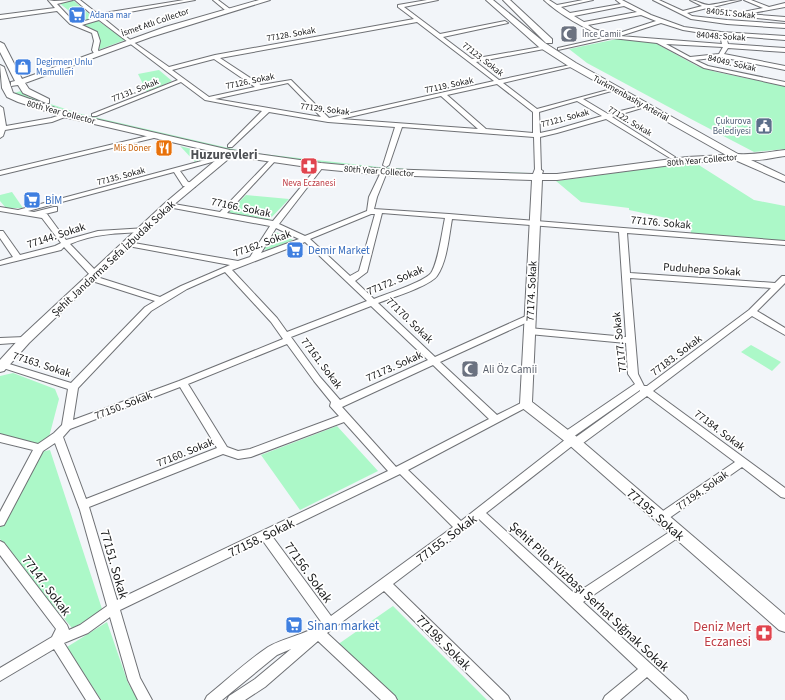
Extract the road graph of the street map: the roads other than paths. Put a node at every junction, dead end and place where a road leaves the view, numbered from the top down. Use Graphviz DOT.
graph roads {
  1 [pos="71,0"];
  2 [pos="77,0"];
  3 [pos="193,0"];
  4 [pos="215,0"];
  5 [pos="267,0"];
  6 [pos="436,0"];
  7 [pos="483,0"];
  8 [pos="489,0"];
  9 [pos="498,0"];
  10 [pos="506,0"];
  11 [pos="546,0"];
  12 [pos="591,0"];
  13 [pos="618,0"];
  14 [pos="670,0"];
  15 [pos="692,0"];
  16 [pos="739,0"];
  17 [pos="746,0"];
  18 [pos="52,1"];
  19 [pos="578,1"];
  20 [pos="657,1"];
  21 [pos="626,4"];
  22 [pos="785,5"];
  23 [pos="555,7"];
  24 [pos="706,7"];
  25 [pos="769,8"];
  26 [pos="58,9"];
  27 [pos="227,9"];
  28 [pos="785,9"];
  29 [pos="641,13"];
  30 [pos="682,13"];
  31 [pos="569,15"];
  32 [pos="738,15"];
  33 [pos="0,17"];
  34 [pos="99,17"];
  35 [pos="785,19"];
  36 [pos="418,20"];
  37 [pos="661,21"];
  38 [pos="727,22"];
  39 [pos="505,23"];
  40 [pos="584,24"];
  41 [pos="77,26"];
  42 [pos="785,26"];
  43 [pos="723,33"];
  44 [pos="678,35"];
  45 [pos="438,36"];
  46 [pos="613,36"];
  47 [pos="785,38"];
  48 [pos="131,41"];
  49 [pos="656,41"];
  50 [pos="0,44"];
  51 [pos="546,45"];
  52 [pos="726,46"];
  53 [pos="560,49"];
  54 [pos="785,50"];
  55 [pos="97,54"];
  56 [pos="722,55"];
  57 [pos="215,57"];
  58 [pos="689,59"];
  59 [pos="471,61"];
  60 [pos="573,65"];
  61 [pos="0,67"];
  62 [pos="785,68"];
  63 [pos="168,69"];
  64 [pos="182,80"];
  65 [pos="499,83"];
  66 [pos="22,84"];
  67 [pos="785,84"];
  68 [pos="4,88"];
  69 [pos="261,88"];
  70 [pos="613,89"];
  71 [pos="0,95"];
  72 [pos="442,95"];
  73 [pos="208,99"];
  74 [pos="578,99"];
  75 [pos="643,106"];
  76 [pos="0,108"];
  77 [pos="267,110"];
  78 [pos="536,111"];
  79 [pos="67,115"];
  80 [pos="94,115"];
  81 [pos="606,117"];
  82 [pos="328,120"];
  83 [pos="399,125"];
  84 [pos="3,128"];
  85 [pos="484,131"];
  86 [pos="693,132"];
  87 [pos="152,135"];
  88 [pos="538,135"];
  89 [pos="0,136"];
  90 [pos="726,151"];
  91 [pos="738,153"];
  92 [pos="785,153"];
  93 [pos="695,154"];
  94 [pos="225,155"];
  95 [pos="672,157"];
  96 [pos="758,158"];
  97 [pos="273,160"];
  98 [pos="321,166"];
  99 [pos="0,168"];
  100 [pos="385,169"];
  101 [pos="785,170"];
  102 [pos="177,172"];
  103 [pos="0,173"];
  104 [pos="537,174"];
  105 [pos="785,178"];
  106 [pos="192,185"];
  107 [pos="168,205"];
  108 [pos="0,208"];
  109 [pos="21,212"];
  110 [pos="374,212"];
  111 [pos="36,214"];
  112 [pos="222,214"];
  113 [pos="449,216"];
  114 [pos="535,224"];
  115 [pos="274,225"];
  116 [pos="143,230"];
  117 [pos="623,230"];
  118 [pos="0,233"];
  119 [pos="306,239"];
  120 [pos="64,242"];
  121 [pos="785,243"];
  122 [pos="128,244"];
  123 [pos="18,258"];
  124 [pos="254,259"];
  125 [pos="0,263"];
  126 [pos="239,264"];
  127 [pos="227,269"];
  128 [pos="625,274"];
  129 [pos="93,277"];
  130 [pos="785,278"];
  131 [pos="350,280"];
  132 [pos="778,286"];
  133 [pos="160,300"];
  134 [pos="373,302"];
  135 [pos="752,312"];
  136 [pos="529,318"];
  137 [pos="529,331"];
  138 [pos="785,332"];
  139 [pos="288,338"];
  140 [pos="25,340"];
  141 [pos="630,340"];
  142 [pos="0,341"];
  143 [pos="435,361"];
  144 [pos="2,366"];
  145 [pos="182,383"];
  146 [pos="73,387"];
  147 [pos="644,388"];
  148 [pos="526,404"];
  149 [pos="335,406"];
  150 [pos="344,418"];
  151 [pos="496,420"];
  152 [pos="67,426"];
  153 [pos="58,436"];
  154 [pos="0,438"];
  155 [pos="571,440"];
  156 [pos="40,448"];
  157 [pos="223,450"];
  158 [pos="742,462"];
  159 [pos="398,471"];
  160 [pos="785,494"];
  161 [pos="83,505"];
  162 [pos="479,513"];
  163 [pos="661,518"];
  164 [pos="0,522"];
  165 [pos="460,527"];
  166 [pos="678,532"];
  167 [pos="265,536"];
  168 [pos="1,548"];
  169 [pos="385,584"];
  170 [pos="574,601"];
  171 [pos="113,608"];
  172 [pos="330,625"];
  173 [pos="785,625"];
  174 [pos="318,634"];
  175 [pos="56,641"];
  176 [pos="648,669"];
  177 [pos="0,675"];
  178 [pos="93,700"];
  179 [pos="145,700"];
  180 [pos="212,700"];
  181 [pos="234,700"];
  182 [pos="390,700"];
  183 [pos="503,700"];
  184 [pos="610,700"];
  185 [pos="681,700"];
  1 -- 18 [label="street"];
  2 -- 34 [label="street, 77129. Sokak"];
  3 -- 34 [label="street"];
  4 -- 27 [label="street"];
  5 -- 27 [label="main road, İsmet Atlı Collector"];
  6 -- 36 [label="street, 77123. Sokak"];
  7 -- 51 [label="main road"];
  8 -- 51 [label="main road, Turkmenbashy Arterial"];
  9 -- 51 [label="main road, Turkmenbashy Arterial"];
  10 -- 51 [label="main road"];
  11 -- 23 [label="street"];
  12 -- 19 [label="street"];
  13 -- 21 [label="street"];
  14 -- 20 [label="street"];
  15 -- 24 [label="street"];
  16 -- 24 [label="street"];
  17 -- 25 [label="street"];
  18 -- 26 [label="street"];
  19 -- 23 [label="street"];
  20 -- 30 [label="street, 84051. Sokak"];
  21 -- 29 [label="street"];
  21 -- 31 [label="street"];
  22 -- 25 [label="street"];
  23 -- 31 [label="street"];
  24 -- 30 [label="street"];
  24 -- 32 [label="street"];
  25 -- 28 [label="street"];
  25 -- 32 [label="street"];
  26 -- 33 [label="street"];
  26 -- 41 [label="street"];
  27 -- 48 [label="main road, İsmet Atlı Collector"];
  29 -- 37 [label="street"];
  29 -- 40 [label="street"];
  30 -- 38 [label="street, 84051. Sokak"];
  31 -- 40 [label="street"];
  32 -- 35 [label="street"];
  34 -- 41 [label="street"];
  34 -- 48 [label="street, 77129. Sokak"];
  36 -- 45 [label="street, 77123. Sokak"];
  36 -- 57 [label="street, 77128. Sokak"];
  37 -- 44 [label="street"];
  37 -- 46 [label="street"];
  38 -- 42 [label="street, 84051. Sokak"];
  38 -- 43 [label="street"];
  39 -- 45 [label="street"];
  40 -- 46 [label="street"];
  41 -- 55 [label="street"];
  43 -- 44 [label="street"];
  43 -- 47 [label="street"];
  43 -- 52 [label="street"];
  44 -- 49 [label="street, 84048. Sokak"];
  44 -- 52 [label="street, 84048. Sokak"];
  45 -- 59 [label="street, 77123. Sokak"];
  46 -- 49 [label="street, 84048. Sokak"];
  46 -- 53 [label="street"];
  48 -- 55 [label="main road, İsmet Atlı Collector"];
  48 -- 63 [label="street, 77129. Sokak"];
  49 -- 58 [label="street, 84049. Sokak"];
  50 -- 66 [label="main road, 80th Year Collector"];
  51 -- 53 [label="main road, Turkmenbashy Arterial"];
  51 -- 59 [label="street"];
  51 -- 60 [label="main road, Turkmenbashy Arterial"];
  52 -- 54 [label="street, 84048. Sokak"];
  52 -- 56 [label="street"];
  53 -- 91 [label="main road, Turkmenbashy Arterial"];
  55 -- 66 [label="main road, İsmet Atlı Collector"];
  56 -- 58 [label="street"];
  56 -- 62 [label="street"];
  57 -- 63 [label="street, 77128. Sokak"];
  57 -- 69 [label="street"];
  58 -- 67 [label="street, 84049. Sokak"];
  59 -- 65 [label="street, 77123. Sokak"];
  60 -- 65 [label="street, 77119. Sokak"];
  60 -- 70 [label="main road, Turkmenbashy Arterial"];
  61 -- 68 [label="main road"];
  63 -- 64 [label="street, 77129. Sokak"];
  64 -- 73 [label="street, 77129. Sokak"];
  64 -- 80 [label="street, 77131. Sokak"];
  65 -- 72 [label="street, 77119. Sokak"];
  65 -- 78 [label="street, 77123. Sokak"];
  66 -- 68 [label="main road, İsmet Atlı Collector"];
  66 -- 80 [label="main road, 80th Year Collector"];
  68 -- 71 [label="main road"];
  68 -- 79 [label="main road, 80th Year Collector"];
  69 -- 73 [label="street, 77126. Sokak"];
  69 -- 82 [label="street, 77126. Sokak"];
  70 -- 74 [label="street"];
  70 -- 75 [label="main road, Turkmenbashy Arterial"];
  72 -- 82 [label="street, 77119. Sokak"];
  72 -- 85 [label="street"];
  73 -- 77 [label="street, 77129. Sokak"];
  74 -- 78 [label="street"];
  74 -- 81 [label="street, 77122. Sokak"];
  75 -- 81 [label="street, 77121. Sokak"];
  75 -- 86 [label="main road, Turkmenbashy Arterial"];
  76 -- 84 [label="street"];
  77 -- 82 [label="street, 77129. Sokak"];
  77 -- 94 [label="street"];
  78 -- 88 [label="street"];
  79 -- 84 [label="street"];
  79 -- 87 [label="main road, 80th Year Collector"];
  80 -- 94 [label="main road, 80th Year Collector"];
  81 -- 88 [label="street, 77121. Sokak"];
  81 -- 95 [label="street, 77122. Sokak"];
  82 -- 83 [label="street, 77129. Sokak"];
  83 -- 85 [label="street, 77129. Sokak"];
  83 -- 100 [label="street"];
  84 -- 89 [label="street"];
  85 -- 88 [label="street, 77129. Sokak"];
  86 -- 90 [label="main road, Turkmenbashy Arterial"];
  86 -- 93 [label="main road"];
  87 -- 94 [label="main road, 80th Year Collector"];
  87 -- 99 [label="street"];
  87 -- 103 [label="street"];
  88 -- 104 [label="street"];
  90 -- 91 [label="main road, Turkmenbashy Arterial"];
  90 -- 93 [label="main road, 80th Year Collector"];
  91 -- 96 [label="main road, 80th Year Collector"];
  91 -- 104 [label="main road, 80th Year Collector"];
  91 -- 105 [label="main road, Turkmenbashy Arterial"];
  92 -- 96 [label="main road"];
  93 -- 95 [label="main road, 80th Year Collector"];
  94 -- 97 [label="main road, 80th Year Collector"];
  94 -- 100 [label="main road, 80th Year Collector"];
  94 -- 102 [label="street, 77135. Sokak"];
  94 -- 106 [label="main road, Şehit Jandarma Sefa İzbudak Sokak"];
  95 -- 104 [label="main road, 80th Year Collector"];
  96 -- 101 [label="main road"];
  97 -- 98 [label="main road, 80th Year Collector"];
  97 -- 112 [label="street"];
  98 -- 100 [label="main road, 80th Year Collector"];
  98 -- 115 [label="street"];
  100 -- 104 [label="main road, 80th Year Collector"];
  100 -- 110 [label="street"];
  102 -- 106 [label="street"];
  102 -- 109 [label="street, 77135. Sokak"];
  102 -- 111 [label="street, 77135. Sokak"];
  104 -- 114 [label="main road, 77174. Sokak"];
  106 -- 107 [label="main road, Şehit Jandarma Sefa İzbudak Sokak"];
  107 -- 112 [label="street, 77166. Sokak"];
  107 -- 116 [label="main road, Şehit Jandarma Sefa İzbudak Sokak"];
  108 -- 109 [label="street"];
  109 -- 111 [label="street"];
  110 -- 113 [label="street, 77162. Sokak"];
  110 -- 119 [label="street, 77162. Sokak"];
  110 -- 131 [label="street"];
  111 -- 120 [label="street"];
  112 -- 115 [label="street, 77166. Sokak"];
  113 -- 114 [label="street, 77162. Sokak"];
  113 -- 134 [label="street, 77172. Sokak"];
  114 -- 117 [label="street, 77176. Sokak"];
  114 -- 136 [label="main road, 77174. Sokak"];
  115 -- 119 [label="street, 77166. Sokak"];
  115 -- 124 [label="street"];
  116 -- 120 [label="street, 77144. Sokak"];
  116 -- 122 [label="main road, Şehit Jandarma Sefa İzbudak Sokak"];
  117 -- 121 [label="street, 77176. Sokak"];
  117 -- 128 [label="street, 77177. Sokak"];
  118 -- 123 [label="street"];
  119 -- 124 [label="street, 77162. Sokak"];
  119 -- 131 [label="street, 77170. Sokak"];
  120 -- 123 [label="street, 77144. Sokak"];
  120 -- 129 [label="street"];
  122 -- 126 [label="street"];
  122 -- 129 [label="main road, Şehit Jandarma Sefa İzbudak Sokak"];
  123 -- 125 [label="street, 77144. Sokak"];
  124 -- 126 [label="street, 77162. Sokak"];
  126 -- 127 [label="street, 77162. Sokak"];
  127 -- 133 [label="street, 77162. Sokak"];
  127 -- 139 [label="street, 77161. Sokak"];
  128 -- 132 [label="street, Puduhepa Sokak"];
  128 -- 141 [label="street, 77177. Sokak"];
  129 -- 133 [label="street"];
  129 -- 140 [label="main road, Şehit Jandarma Sefa İzbudak Sokak"];
  130 -- 132 [label="street, 77183. Sokak"];
  131 -- 134 [label="street, 77170. Sokak"];
  132 -- 135 [label="street, 77183. Sokak"];
  133 -- 146 [label="street, 77162. Sokak"];
  134 -- 139 [label="street, 77172. Sokak"];
  134 -- 143 [label="street, 77170. Sokak"];
  135 -- 138 [label="street"];
  135 -- 147 [label="street, 77183. Sokak"];
  136 -- 137 [label="main road, 77174. Sokak"];
  136 -- 143 [label="street, 77173. Sokak"];
  137 -- 141 [label="street"];
  137 -- 148 [label="main road, 77174. Sokak"];
  139 -- 145 [label="street, 77150. Sokak"];
  139 -- 149 [label="street, 77161. Sokak"];
  140 -- 142 [label="street"];
  140 -- 144 [label="main road, Şehit Jandarma Sefa İzbudak Sokak"];
  141 -- 147 [label="street, 77177. Sokak"];
  143 -- 149 [label="street, 77173. Sokak"];
  143 -- 151 [label="street, 77170. Sokak"];
  144 -- 146 [label="street, 77163. Sokak"];
  145 -- 152 [label="street, 77150. Sokak"];
  145 -- 157 [label="street, 77160. Sokak"];
  146 -- 152 [label="street"];
  147 -- 155 [label="street, 77183. Sokak"];
  147 -- 158 [label="street, 77184. Sokak"];
  148 -- 151 [label="street, 77158. Sokak"];
  148 -- 155 [label="main road, 77195. Sokak"];
  149 -- 150 [label="street, 77161. Sokak"];
  150 -- 157 [label="street"];
  150 -- 159 [label="street, 77161. Sokak"];
  151 -- 159 [label="street, 77158. Sokak"];
  152 -- 153 [label="street, 77150. Sokak"];
  153 -- 156 [label="street, 77150. Sokak"];
  153 -- 161 [label="street, 77151. Sokak"];
  154 -- 156 [label="street"];
  155 -- 162 [label="street, 77155. Sokak"];
  155 -- 163 [label="main road, 77195. Sokak"];
  156 -- 164 [label="street, 77150. Sokak"];
  157 -- 161 [label="street, 77160. Sokak"];
  158 -- 160 [label="street, 77184. Sokak"];
  158 -- 163 [label="street, 77194. Sokak"];
  159 -- 165 [label="street, 77161. Sokak"];
  159 -- 167 [label="street, 77158. Sokak"];
  161 -- 171 [label="street, 77151. Sokak"];
  162 -- 165 [label="street, 77155. Sokak"];
  162 -- 170 [label="street, Şehit Pilot Yüzbaşı Serhat Sığnak Sokak"];
  163 -- 166 [label="main road, 77195. Sokak"];
  165 -- 169 [label="street, 77155. Sokak"];
  166 -- 170 [label="street"];
  166 -- 173 [label="main road, 77195. Sokak"];
  167 -- 171 [label="street, 77158. Sokak"];
  167 -- 172 [label="street, 77156. Sokak"];
  168 -- 175 [label="street, 77147. Sokak"];
  169 -- 172 [label="street, 77155. Sokak"];
  169 -- 183 [label="street, 77198. Sokak"];
  170 -- 176 [label="street, Şehit Pilot Yüzbaşı Serhat Sığnak Sokak"];
  171 -- 175 [label="street, 77158. Sokak"];
  171 -- 179 [label="street, 77151. Sokak"];
  172 -- 174 [label="street, 77155. Sokak"];
  174 -- 180 [label="street, 77155. Sokak"];
  174 -- 181 [label="street, 77155. Sokak"];
  174 -- 182 [label="street"];
  175 -- 177 [label="street, 77158. Sokak"];
  175 -- 178 [label="street"];
  176 -- 184 [label="street"];
  176 -- 185 [label="street, Şehit Pilot Yüzbaşı Serhat Sığnak Sokak"];
}
